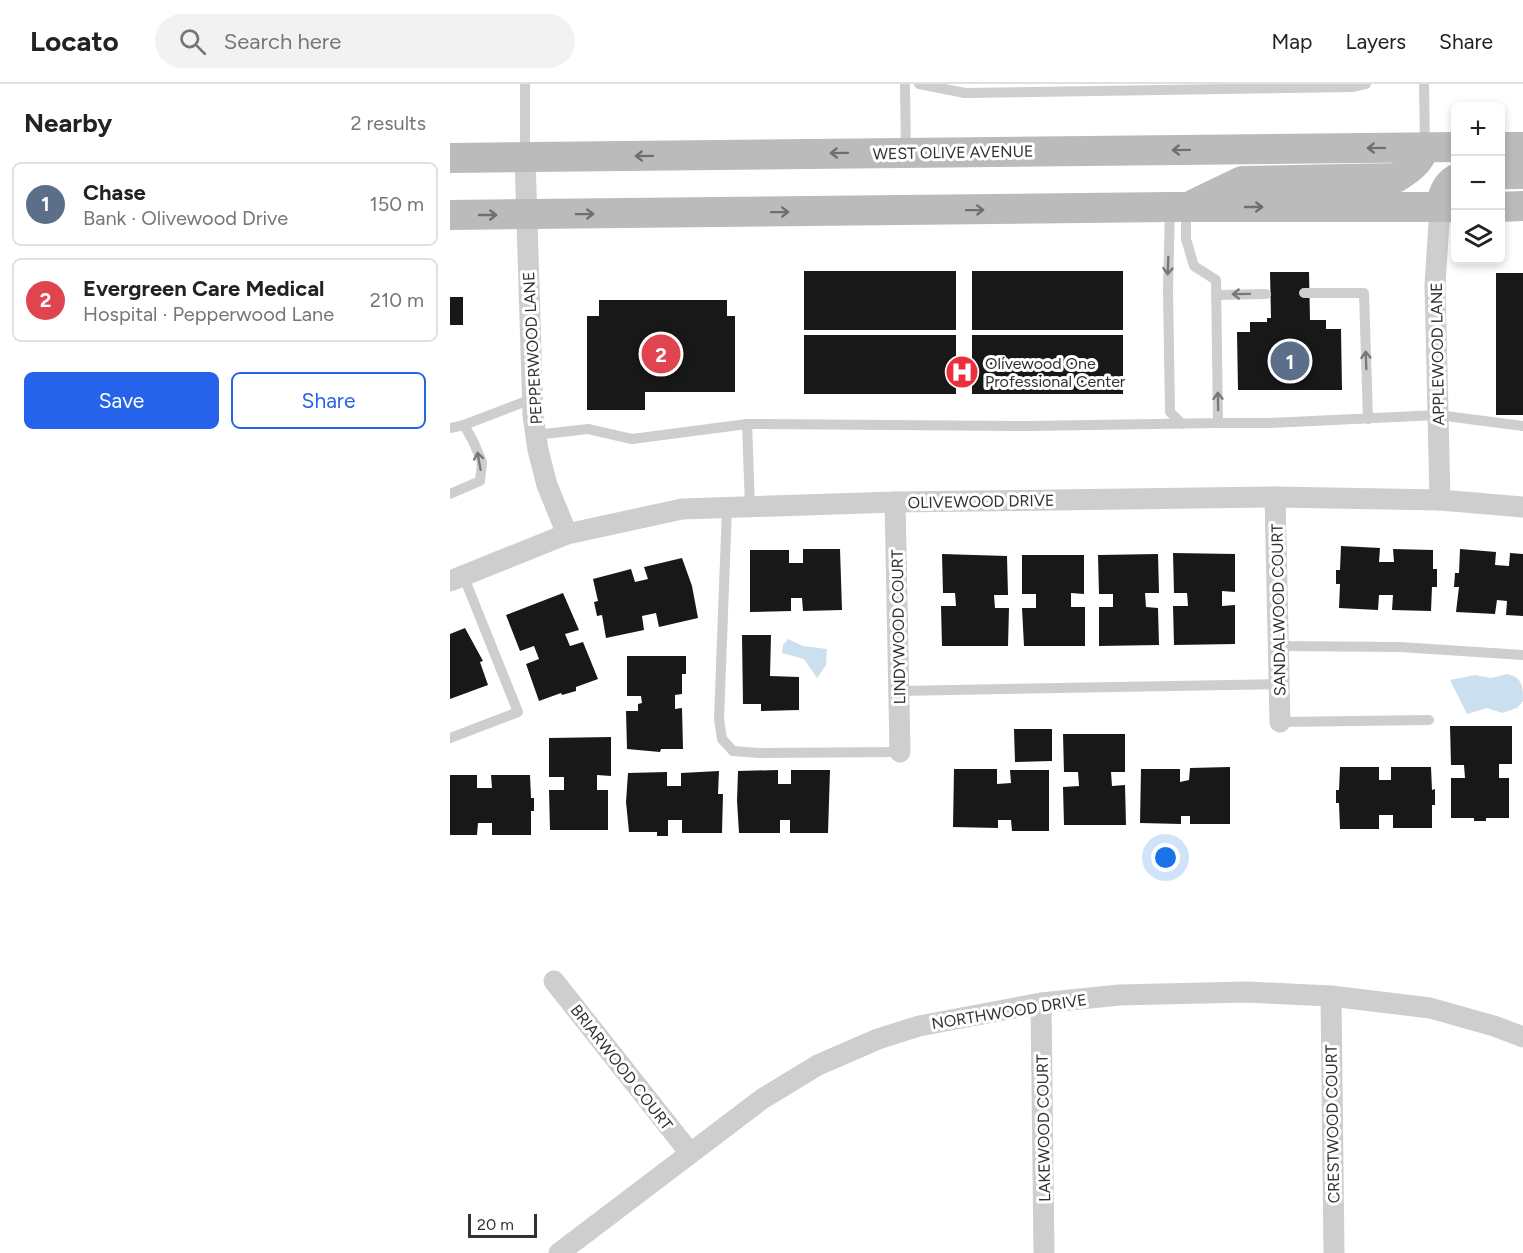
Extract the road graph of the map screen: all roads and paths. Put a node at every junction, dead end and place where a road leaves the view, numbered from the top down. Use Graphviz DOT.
graph roads {
  1 [pos="525,84"];
  2 [pos="905,84"];
  3 [pos="919,84"];
  4 [pos="1366,84"];
  5 [pos="1424,84"];
  6 [pos="1259,86"];
  7 [pos="1322,86"];
  8 [pos="1133,87"];
  9 [pos="1196,87"];
  10 [pos="955,88"];
  11 [pos="1023,88"];
  12 [pos="1080,88"];
  13 [pos="1425,147"];
  14 [pos="1451,147"];
  15 [pos="1505,147"];
  16 [pos="1523,147"];
  17 [pos="906,153"];
  18 [pos="525,157"];
  19 [pos="450,158"];
  20 [pos="1505,174"];
  21 [pos="1523,174"];
  22 [pos="1451,181"];
  23 [pos="1523,206"];
  24 [pos="1178,207"];
  25 [pos="1448,207"];
  26 [pos="1505,207"];
  27 [pos="450,215"];
  28 [pos="527,215"];
  29 [pos="1304,293"];
  30 [pos="1266,294"];
  31 [pos="1216,295"];
  32 [pos="532,399"];
  33 [pos="1438,416"];
  34 [pos="1368,419"];
  35 [pos="1218,423"];
  36 [pos="747,424"];
  37 [pos="1182,424"];
  38 [pos="464,425"];
  39 [pos="1523,426"];
  40 [pos="450,428"];
  41 [pos="536,435"];
  42 [pos="450,494"];
  43 [pos="1275,497"];
  44 [pos="1440,500"];
  45 [pos="895,502"];
  46 [pos="750,507"];
  47 [pos="1523,507"];
  48 [pos="727,508"];
  49 [pos="567,534"];
  50 [pos="457,578"];
  51 [pos="1279,646"];
  52 [pos="1523,656"];
  53 [pos="1280,684"];
  54 [pos="899,691"];
  55 [pos="1429,720"];
  56 [pos="1281,722"];
  57 [pos="450,738"];
  58 [pos="900,752"];
  59 [pos="554,981"];
  60 [pos="1331,996"];
  61 [pos="1041,1003"];
  62 [pos="1523,1037"];
  63 [pos="690,1153"];
  64 [pos="559,1253"];
  65 [pos="1044,1253"];
  66 [pos="1334,1253"];
  1 -- 18 [label="lane"];
  2 -- 17 [label="lane"];
  3 -- 10 [label="lane"];
  4 -- 7 [label="lane"];
  5 -- 13 [label="lane"];
  6 -- 7 [label="lane"];
  6 -- 9 [label="lane"];
  8 -- 9 [label="lane"];
  8 -- 12 [label="lane"];
  10 -- 11 [label="lane"];
  11 -- 12 [label="lane"];
  13 -- 14 [label="main road, WEST OLIVE AVENUE"];
  13 -- 17 [label="main road, WEST OLIVE AVENUE, one-way"];
  13 -- 24 [label="main road"];
  15 -- 16 [label="main road"];
  17 -- 18 [label="main road, WEST OLIVE AVENUE, one-way"];
  18 -- 19 [label="main road, WEST OLIVE AVENUE"];
  18 -- 28 [label="street, PEPPERWOOD LANE"];
  20 -- 21 [label="main road"];
  22 -- 25 [label="main road"];
  23 -- 26 [label="main road"];
  24 -- 25 [label="main road, one-way"];
  28 -- 24 [label="main road, one-way"];
  24 -- 31 [label="lane"];
  24 -- 37 [label="lane, one-way"];
  25 -- 33 [label="street, APPLEWOOD LANE"];
  27 -- 28 [label="main road, one-way"];
  28 -- 32 [label="street, PEPPERWOOD LANE"];
  34 -- 29 [label="lane, one-way"];
  30 -- 31 [label="lane, one-way"];
  35 -- 31 [label="lane, one-way"];
  32 -- 38 [label="lane"];
  32 -- 41 [label="street, PEPPERWOOD LANE"];
  33 -- 34 [label="lane"];
  33 -- 39 [label="lane"];
  33 -- 44 [label="street, APPLEWOOD LANE"];
  34 -- 35 [label="lane"];
  35 -- 37 [label="lane"];
  36 -- 37 [label="lane"];
  36 -- 41 [label="lane"];
  36 -- 46 [label="lane"];
  38 -- 40 [label="lane"];
  42 -- 38 [label="lane, one-way"];
  41 -- 49 [label="street, PEPPERWOOD LANE"];
  43 -- 44 [label="street, OLIVEWOOD DRIVE"];
  43 -- 45 [label="street, OLIVEWOOD DRIVE"];
  43 -- 51 [label="street, SANDALWOOD COURT"];
  44 -- 47 [label="street, OLIVEWOOD DRIVE"];
  45 -- 46 [label="street, OLIVEWOOD DRIVE"];
  45 -- 54 [label="street, LINDYWOOD COURT"];
  46 -- 48 [label="street, OLIVEWOOD DRIVE"];
  48 -- 49 [label="street, OLIVEWOOD DRIVE"];
  48 -- 58 [label="lane"];
  49 -- 50 [label="street, OLIVEWOOD DRIVE"];
  50 -- 57 [label="lane"];
  51 -- 52 [label="lane"];
  51 -- 53 [label="street, SANDALWOOD COURT"];
  53 -- 54 [label="lane"];
  53 -- 56 [label="street, SANDALWOOD COURT"];
  54 -- 58 [label="street, LINDYWOOD COURT"];
  55 -- 56 [label="lane"];
  59 -- 63 [label="street, BRIARWOOD COURT"];
  60 -- 61 [label="street, NORTHWOOD DRIVE"];
  60 -- 62 [label="street, NORTHWOOD DRIVE"];
  60 -- 66 [label="street, CRESTWOOD COURT"];
  61 -- 63 [label="street, NORTHWOOD DRIVE"];
  61 -- 65 [label="street, LAKEWOOD COURT"];
  63 -- 64 [label="street, NORTHWOOD DRIVE"];
}
